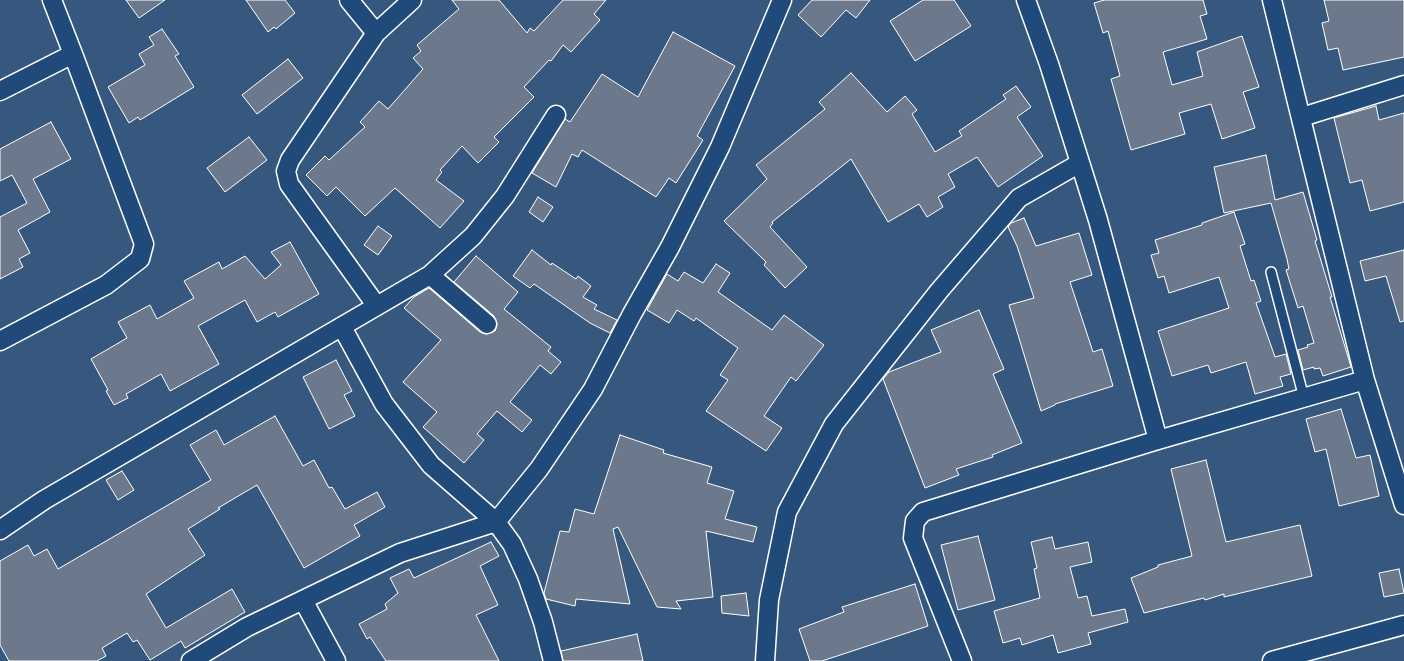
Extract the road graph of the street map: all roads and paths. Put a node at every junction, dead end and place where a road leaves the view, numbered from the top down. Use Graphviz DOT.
graph roads {
  1 [pos="52,0"];
  2 [pos="349,0"];
  3 [pos="412,0"];
  4 [pos="782,0"];
  5 [pos="1026,0"];
  6 [pos="1272,0"];
  7 [pos="376,33"];
  8 [pos="73,54"];
  9 [pos="1404,85"];
  10 [pos="0,91"];
  11 [pos="556,115"];
  12 [pos="1302,117"];
  13 [pos="1080,163"];
  14 [pos="1271,272"];
  15 [pos="430,274"];
  16 [pos="376,305"];
  17 [pos="487,324"];
  18 [pos="342,327"];
  19 [pos="0,341"];
  20 [pos="1366,380"];
  21 [pos="1304,398"];
  22 [pos="1158,440"];
  23 [pos="1404,505"];
  24 [pos="496,522"];
  25 [pos="0,530"];
  26 [pos="303,600"];
  27 [pos="1404,626"];
  28 [pos="191,661"];
  29 [pos="336,661"];
  30 [pos="553,661"];
  31 [pos="765,661"];
  32 [pos="962,661"];
  33 [pos="1272,661"];
  1 -- 8 [label="street"];
  2 -- 7 [label="street"];
  3 -- 7 [label="street"];
  4 -- 24 [label="street"];
  5 -- 13 [label="street"];
  6 -- 12 [label="street"];
  7 -- 16 [label="street"];
  8 -- 10 [label="street"];
  8 -- 19 [label="street"];
  9 -- 12 [label="street"];
  11 -- 15 [label="street"];
  12 -- 20 [label="street"];
  13 -- 22 [label="street"];
  13 -- 31 [label="street"];
  14 -- 21 [label="lane"];
  15 -- 16 [label="street"];
  15 -- 17 [label="street"];
  16 -- 18 [label="street"];
  18 -- 24 [label="street"];
  18 -- 25 [label="street"];
  20 -- 21 [label="street"];
  20 -- 23 [label="street"];
  21 -- 22 [label="street"];
  22 -- 32 [label="street"];
  24 -- 26 [label="street"];
  24 -- 30 [label="street"];
  26 -- 28 [label="street"];
  26 -- 29 [label="street"];
  27 -- 33 [label="street"];
}
